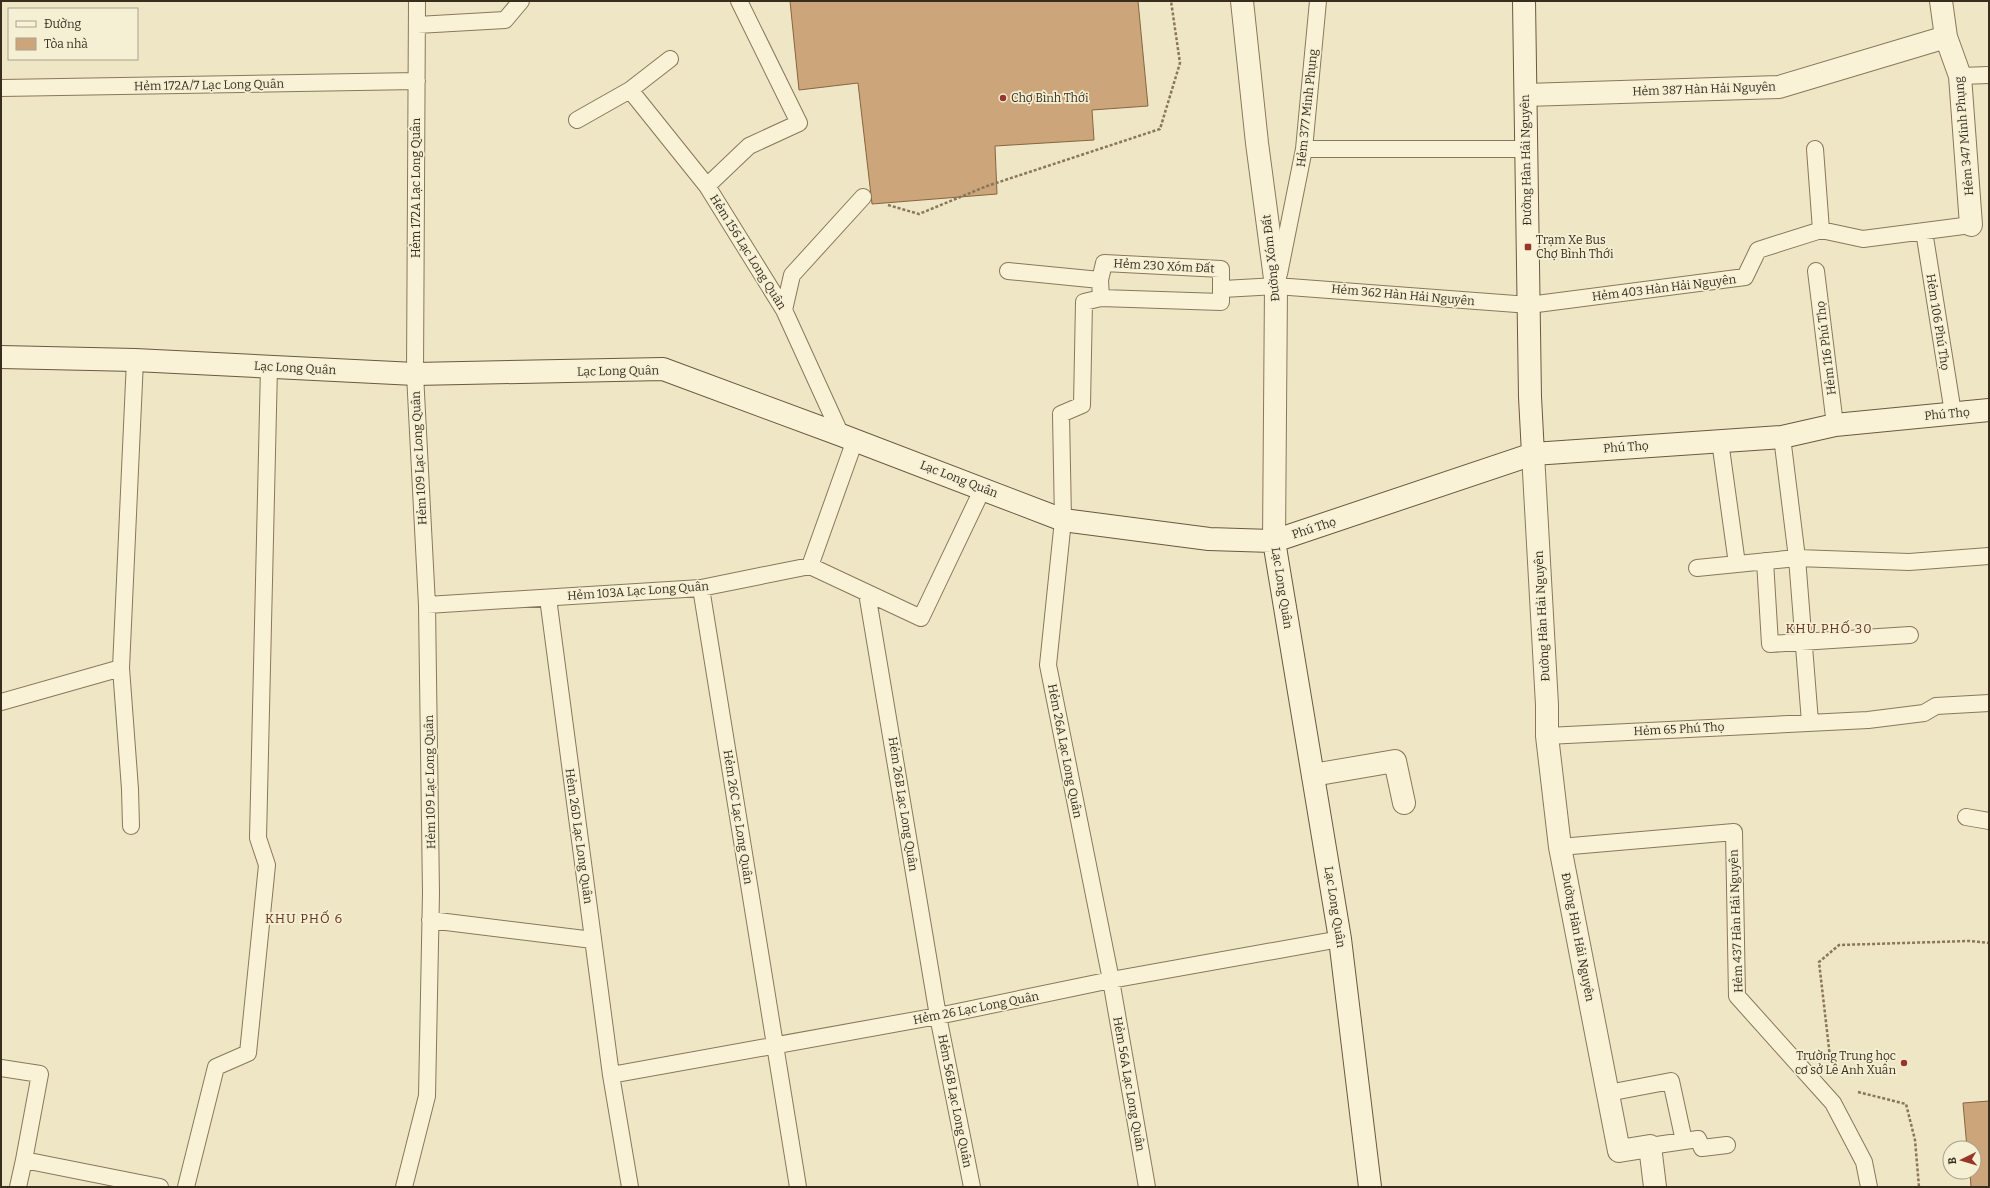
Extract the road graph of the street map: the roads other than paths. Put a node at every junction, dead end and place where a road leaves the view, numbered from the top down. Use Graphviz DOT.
graph roads {
  1 [pos="417,1"];
  2 [pos="521,1"];
  3 [pos="739,1"];
  4 [pos="1242,1"];
  5 [pos="1318,1"];
  6 [pos="1524,1"];
  7 [pos="1941,1"];
  8 [pos="416,25"];
  9 [pos="1946,37"];
  10 [pos="670,59"];
  11 [pos="1960,76"];
  12 [pos="1989,76"];
  13 [pos="417,81"];
  14 [pos="1,88"];
  15 [pos="630,90"];
  16 [pos="1526,95"];
  17 [pos="577,120"];
  18 [pos="1304,149"];
  19 [pos="1526,149"];
  20 [pos="1815,149"];
  21 [pos="707,186"];
  22 [pos="863,197"];
  23 [pos="1971,225"];
  24 [pos="1821,230"];
  25 [pos="1924,231"];
  26 [pos="1008,271"];
  27 [pos="1816,271"];
  28 [pos="1100,280"];
  29 [pos="1276,286"];
  30 [pos="1223,289"];
  31 [pos="1101,298"];
  32 [pos="1529,305"];
  33 [pos="784,310"];
  34 [pos="1,357"];
  35 [pos="135,360"];
  36 [pos="269,367"];
  37 [pos="415,374"];
  38 [pos="1989,410"];
  39 [pos="1953,413"];
  40 [pos="1835,425"];
  41 [pos="1782,437"];
  42 [pos="848,438"];
  43 [pos="1720,441"];
  44 [pos="1533,454"];
  45 [pos="983,488"];
  46 [pos="1062,520"];
  47 [pos="1274,541"];
  48 [pos="1989,556"];
  49 [pos="1797,558"];
  50 [pos="1765,561"];
  51 [pos="1737,564"];
  52 [pos="810,566"];
  53 [pos="1697,568"];
  54 [pos="701,588"];
  55 [pos="867,593"];
  56 [pos="548,598"];
  57 [pos="427,606"];
  58 [pos="1910,635"];
  59 [pos="1804,642"];
  60 [pos="121,668"];
  61 [pos="1,702"];
  62 [pos="1989,703"];
  63 [pos="1810,722"];
  64 [pos="1547,736"];
  65 [pos="1313,775"];
  66 [pos="1404,803"];
  67 [pos="1966,817"];
  68 [pos="1989,821"];
  69 [pos="131,826"];
  70 [pos="1560,847"];
  71 [pos="430,920"];
  72 [pos="1340,939"];
  73 [pos="593,940"];
  74 [pos="1111,980"];
  75 [pos="938,1016"];
  76 [pos="775,1045"];
  77 [pos="1,1068"];
  78 [pos="611,1075"];
  79 [pos="1608,1093"];
  80 [pos="1684,1141"];
  81 [pos="1727,1145"];
  82 [pos="1650,1146"];
  83 [pos="24,1160"];
  84 [pos="18,1187"];
  85 [pos="160,1187"];
  86 [pos="186,1187"];
  87 [pos="404,1187"];
  88 [pos="630,1187"];
  89 [pos="798,1187"];
  90 [pos="972,1187"];
  91 [pos="1147,1187"];
  92 [pos="1370,1187"];
  93 [pos="1655,1187"];
  94 [pos="1869,1187"];
  1 -- 8 [label="lane, Hẻm 172A Lạc Long Quân"];
  2 -- 8 [label="lane"];
  3 -- 21 [label="lane, Hẻm 156 Lạc Long Quân"];
  4 -- 29 [label="main road, Đường Xóm Đất"];
  5 -- 18 [label="lane, Hẻm 377 Minh Phụng"];
  6 -- 16 [label="main road, Đường Hàn Hải Nguyên"];
  7 -- 9 [label="main road, Hẻm 347 Minh Phụng"];
  8 -- 13 [label="lane, Hẻm 172A Lạc Long Quân"];
  9 -- 11 [label="main road, Hẻm 347 Minh Phụng"];
  9 -- 16 [label="main road, Hẻm 387 Hàn Hải Nguyên"];
  10 -- 15 [label="lane"];
  11 -- 12 [label="lane"];
  11 -- 23 [label="main road, Hẻm 347 Minh Phụng"];
  13 -- 14 [label="lane, Hẻm 172A/7 Lạc Long Quân"];
  13 -- 37 [label="lane, Hẻm 172A Lạc Long Quân"];
  15 -- 17 [label="lane"];
  15 -- 21 [label="lane"];
  16 -- 19 [label="main road, Đường Hàn Hải Nguyên"];
  18 -- 19 [label="lane"];
  18 -- 29 [label="lane, Hẻm 377 Minh Phụng"];
  19 -- 32 [label="main road, Đường Hàn Hải Nguyên"];
  20 -- 24 [label="lane"];
  21 -- 33 [label="lane, Hẻm 156 Lạc Long Quân"];
  22 -- 33 [label="lane"];
  23 -- 25 [label="lane, Hẻm 403 Hàn Hải Nguyên"];
  24 -- 25 [label="lane, Hẻm 403 Hàn Hải Nguyên"];
  24 -- 32 [label="lane, Hẻm 403 Hàn Hải Nguyên"];
  25 -- 39 [label="lane, Hẻm 106 Phú Thọ"];
  26 -- 28 [label="lane, Hẻm 230 Xóm Đất"];
  27 -- 40 [label="lane, Hẻm 116 Phú Thọ"];
  28 -- 30 [label="lane, Hẻm 230 Xóm Đất"];
  28 -- 31 [label="lane, Hẻm 230 Xóm Đất"];
  29 -- 30 [label="lane, Hẻm 230 Xóm Đất"];
  29 -- 32 [label="lane, Hẻm 362 Hàn Hải Nguyên"];
  29 -- 47 [label="main road, Đường Xóm Đất"];
  30 -- 31 [label="lane, Hẻm 230 Xóm Đất"];
  31 -- 46 [label="lane, Hẻm 26A Lạc Long Quân"];
  32 -- 44 [label="main road, Đường Hàn Hải Nguyên"];
  33 -- 42 [label="lane, Hẻm 156 Lạc Long Quân"];
  34 -- 35 [label="main road, Lạc Long Quân"];
  35 -- 36 [label="main road, Lạc Long Quân"];
  35 -- 60 [label="lane"];
  36 -- 37 [label="main road, Lạc Long Quân"];
  36 -- 86 [label="lane"];
  37 -- 42 [label="main road, Lạc Long Quân"];
  37 -- 57 [label="lane, Hẻm 109 Lạc Long Quân"];
  38 -- 39 [label="main road, Phú Thọ"];
  39 -- 40 [label="main road, Phú Thọ"];
  40 -- 41 [label="main road, Phú Thọ"];
  41 -- 43 [label="main road, Phú Thọ"];
  41 -- 49 [label="lane"];
  42 -- 45 [label="main road, Lạc Long Quân"];
  42 -- 52 [label="lane"];
  43 -- 44 [label="main road, Phú Thọ"];
  43 -- 51 [label="lane"];
  44 -- 47 [label="main road, Phú Thọ"];
  44 -- 64 [label="main road, Đường Hàn Hải Nguyên"];
  45 -- 46 [label="main road, Lạc Long Quân"];
  45 -- 55 [label="lane"];
  46 -- 47 [label="main road, Lạc Long Quân"];
  46 -- 74 [label="lane, Hẻm 26A Lạc Long Quân"];
  47 -- 65 [label="main road, Lạc Long Quân"];
  48 -- 49 [label="lane"];
  49 -- 50 [label="lane"];
  49 -- 59 [label="lane"];
  50 -- 51 [label="lane"];
  50 -- 59 [label="lane"];
  51 -- 53 [label="lane"];
  52 -- 54 [label="lane, Hẻm 103A Lạc Long Quân"];
  52 -- 55 [label="lane"];
  54 -- 56 [label="lane, Hẻm 103A Lạc Long Quân"];
  54 -- 76 [label="lane, Hẻm 26C Lạc Long Quân"];
  55 -- 75 [label="lane, Hẻm 26B Lạc Long Quân"];
  56 -- 57 [label="lane, Hẻm 103A Lạc Long Quân"];
  56 -- 73 [label="lane, Hẻm 26D Lạc Long Quân"];
  57 -- 71 [label="lane, Hẻm 109 Lạc Long Quân"];
  58 -- 59 [label="lane"];
  59 -- 63 [label="lane"];
  60 -- 61 [label="lane"];
  60 -- 69 [label="lane"];
  62 -- 63 [label="lane, Hẻm 65 Phú Thọ"];
  63 -- 64 [label="lane, Hẻm 65 Phú Thọ"];
  64 -- 70 [label="main road, Đường Hàn Hải Nguyên"];
  65 -- 66 [label="main road"];
  65 -- 72 [label="main road, Lạc Long Quân"];
  67 -- 68 [label="lane"];
  70 -- 79 [label="main road, Đường Hàn Hải Nguyên"];
  70 -- 94 [label="lane, Hẻm 437 Hàn Hải Nguyên"];
  71 -- 73 [label="lane"];
  71 -- 87 [label="lane, Hẻm 109 Lạc Long Quân"];
  72 -- 74 [label="lane, Hẻm 26 Lạc Long Quân"];
  72 -- 92 [label="main road, Lạc Long Quân"];
  73 -- 78 [label="lane, Hẻm 26D Lạc Long Quân"];
  74 -- 75 [label="lane, Hẻm 26 Lạc Long Quân"];
  74 -- 91 [label="lane, Hẻm 56A Lạc Long Quân"];
  75 -- 76 [label="lane, Hẻm 26 Lạc Long Quân"];
  75 -- 90 [label="lane, Hẻm 56B Lạc Long Quân"];
  76 -- 78 [label="lane, Hẻm 26 Lạc Long Quân"];
  76 -- 89 [label="lane, Hẻm 26C Lạc Long Quân"];
  77 -- 83 [label="lane"];
  78 -- 88 [label="lane, Hẻm 26D Lạc Long Quân"];
  79 -- 80 [label="lane"];
  79 -- 82 [label="main road, Đường Hàn Hải Nguyên"];
  80 -- 81 [label="lane"];
  80 -- 82 [label="lane"];
  82 -- 93 [label="main road"];
  83 -- 84 [label="lane"];
  83 -- 85 [label="lane"];
}
